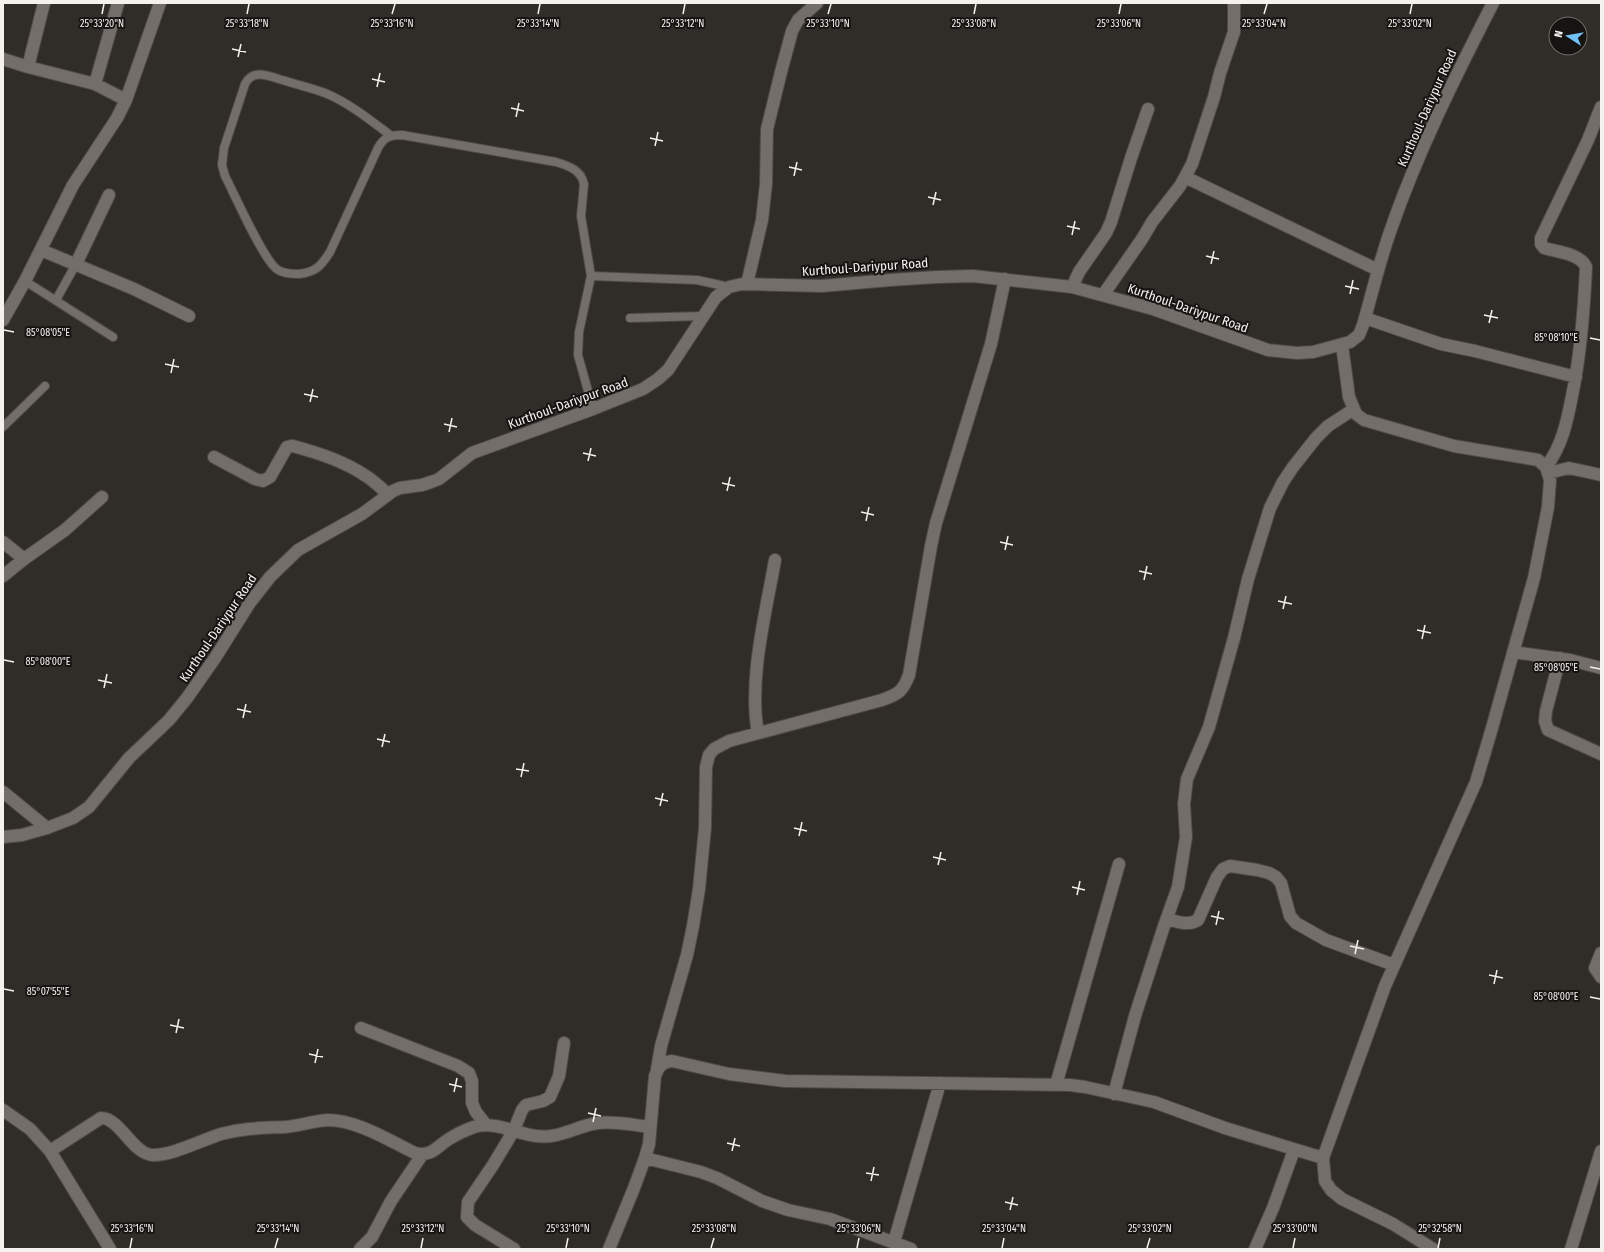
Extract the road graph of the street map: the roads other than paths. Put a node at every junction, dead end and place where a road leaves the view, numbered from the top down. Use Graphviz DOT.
graph roads {
  1 [pos="44,3"];
  2 [pos="118,3"];
  3 [pos="160,3"];
  4 [pos="817,3"];
  5 [pos="1234,3"];
  6 [pos="1492,3"];
  7 [pos="3,59"];
  8 [pos="28,67"];
  9 [pos="95,84"];
  10 [pos="126,100"];
  11 [pos="1601,107"];
  12 [pos="1148,109"];
  13 [pos="390,135"];
  14 [pos="1185,177"];
  15 [pos="109,195"];
  16 [pos="41,250"];
  17 [pos="76,264"];
  18 [pos="1378,270"];
  19 [pos="591,276"];
  20 [pos="1005,279"];
  21 [pos="25,281"];
  22 [pos="747,284"];
  23 [pos="729,287"];
  24 [pos="1072,287"];
  25 [pos="1103,295"];
  26 [pos="56,300"];
  27 [pos="189,316"];
  28 [pos="704,316"];
  29 [pos="630,318"];
  30 [pos="1365,318"];
  31 [pos="3,320"];
  32 [pos="113,337"];
  33 [pos="1342,345"];
  34 [pos="1576,376"];
  35 [pos="45,386"];
  36 [pos="593,409"];
  37 [pos="1354,409"];
  38 [pos="3,427"];
  39 [pos="214,457"];
  40 [pos="1547,470"];
  41 [pos="1601,475"];
  42 [pos="388,494"];
  43 [pos="102,497"];
  44 [pos="3,542"];
  45 [pos="24,559"];
  46 [pos="775,560"];
  47 [pos="3,576"];
  48 [pos="1513,652"];
  49 [pos="1560,658"];
  50 [pos="1601,668"];
  51 [pos="758,733"];
  52 [pos="1601,754"];
  53 [pos="3,792"];
  54 [pos="47,828"];
  55 [pos="3,837"];
  56 [pos="1119,864"];
  57 [pos="1166,919"];
  58 [pos="1601,952"];
  59 [pos="1394,966"];
  60 [pos="1601,977"];
  61 [pos="361,1028"];
  62 [pos="564,1043"];
  63 [pos="657,1069"];
  64 [pos="940,1083"];
  65 [pos="1056,1085"];
  66 [pos="1114,1094"];
  67 [pos="3,1110"];
  68 [pos="486,1125"];
  69 [pos="650,1127"];
  70 [pos="514,1130"];
  71 [pos="1294,1150"];
  72 [pos="50,1151"];
  73 [pos="1601,1151"];
  74 [pos="422,1155"];
  75 [pos="645,1158"];
  76 [pos="1323,1158"];
  77 [pos="894,1242"];
  78 [pos="110,1249"];
  79 [pos="360,1249"];
  80 [pos="514,1249"];
  81 [pos="609,1249"];
  82 [pos="911,1249"];
  83 [pos="1255,1249"];
  84 [pos="1434,1249"];
  85 [pos="1571,1249"];
  1 -- 8 [label="street"];
  2 -- 9 [label="street"];
  3 -- 10 [label="street"];
  4 -- 22 [label="street"];
  5 -- 14 [label="street"];
  6 -- 18 [label="street, Kurthoul-Dariypur Road"];
  7 -- 8 [label="street"];
  8 -- 9 [label="street"];
  9 -- 10 [label="street"];
  10 -- 16 [label="street"];
  11 -- 34 [label="street"];
  12 -- 24 [label="street"];
  13 -- 13 [label="lane"];
  13 -- 19 [label="lane"];
  14 -- 18 [label="street"];
  14 -- 25 [label="street"];
  15 -- 17 [label="street"];
  16 -- 17 [label="street"];
  16 -- 21 [label="street"];
  17 -- 26 [label="lane"];
  17 -- 27 [label="street"];
  18 -- 30 [label="street, Kurthoul-Dariypur Road"];
  19 -- 23 [label="lane"];
  19 -- 36 [label="lane"];
  20 -- 22 [label="street, Kurthoul-Dariypur Road"];
  20 -- 24 [label="street, Kurthoul-Dariypur Road"];
  20 -- 51 [label="street"];
  21 -- 26 [label="lane"];
  21 -- 31 [label="street"];
  22 -- 23 [label="street, Kurthoul-Dariypur Road"];
  23 -- 28 [label="street, Kurthoul-Dariypur Road"];
  24 -- 25 [label="street, Kurthoul-Dariypur Road"];
  25 -- 33 [label="street, Kurthoul-Dariypur Road"];
  26 -- 32 [label="lane"];
  28 -- 29 [label="lane"];
  28 -- 36 [label="street, Kurthoul-Dariypur Road"];
  30 -- 33 [label="street, Kurthoul-Dariypur Road"];
  30 -- 34 [label="street"];
  33 -- 37 [label="street"];
  34 -- 40 [label="street"];
  35 -- 38 [label="lane"];
  36 -- 42 [label="street, Kurthoul-Dariypur Road"];
  37 -- 40 [label="street"];
  37 -- 57 [label="street"];
  39 -- 42 [label="street"];
  40 -- 41 [label="street"];
  40 -- 48 [label="street"];
  42 -- 54 [label="street, Kurthoul-Dariypur Road"];
  43 -- 45 [label="street"];
  44 -- 45 [label="street"];
  45 -- 47 [label="street"];
  46 -- 51 [label="street"];
  48 -- 49 [label="street"];
  48 -- 59 [label="street"];
  49 -- 50 [label="street"];
  49 -- 52 [label="street"];
  51 -- 63 [label="street"];
  53 -- 54 [label="street"];
  54 -- 55 [label="street, Kurthoul-Dariypur Road"];
  56 -- 65 [label="street"];
  57 -- 59 [label="street"];
  57 -- 66 [label="street"];
  58 -- 60 [label="street"];
  59 -- 76 [label="street"];
  61 -- 68 [label="street"];
  62 -- 70 [label="street"];
  63 -- 64 [label="street"];
  63 -- 69 [label="street"];
  64 -- 65 [label="street"];
  64 -- 77 [label="street"];
  65 -- 66 [label="street"];
  66 -- 71 [label="street"];
  67 -- 72 [label="street"];
  68 -- 70 [label="street"];
  68 -- 74 [label="street"];
  69 -- 70 [label="street"];
  69 -- 75 [label="street"];
  70 -- 80 [label="street"];
  71 -- 76 [label="street"];
  71 -- 83 [label="street"];
  72 -- 74 [label="street"];
  72 -- 78 [label="street"];
  73 -- 85 [label="street"];
  74 -- 79 [label="street"];
  75 -- 77 [label="street"];
  75 -- 81 [label="street"];
  76 -- 84 [label="street"];
  77 -- 82 [label="street"];
}
